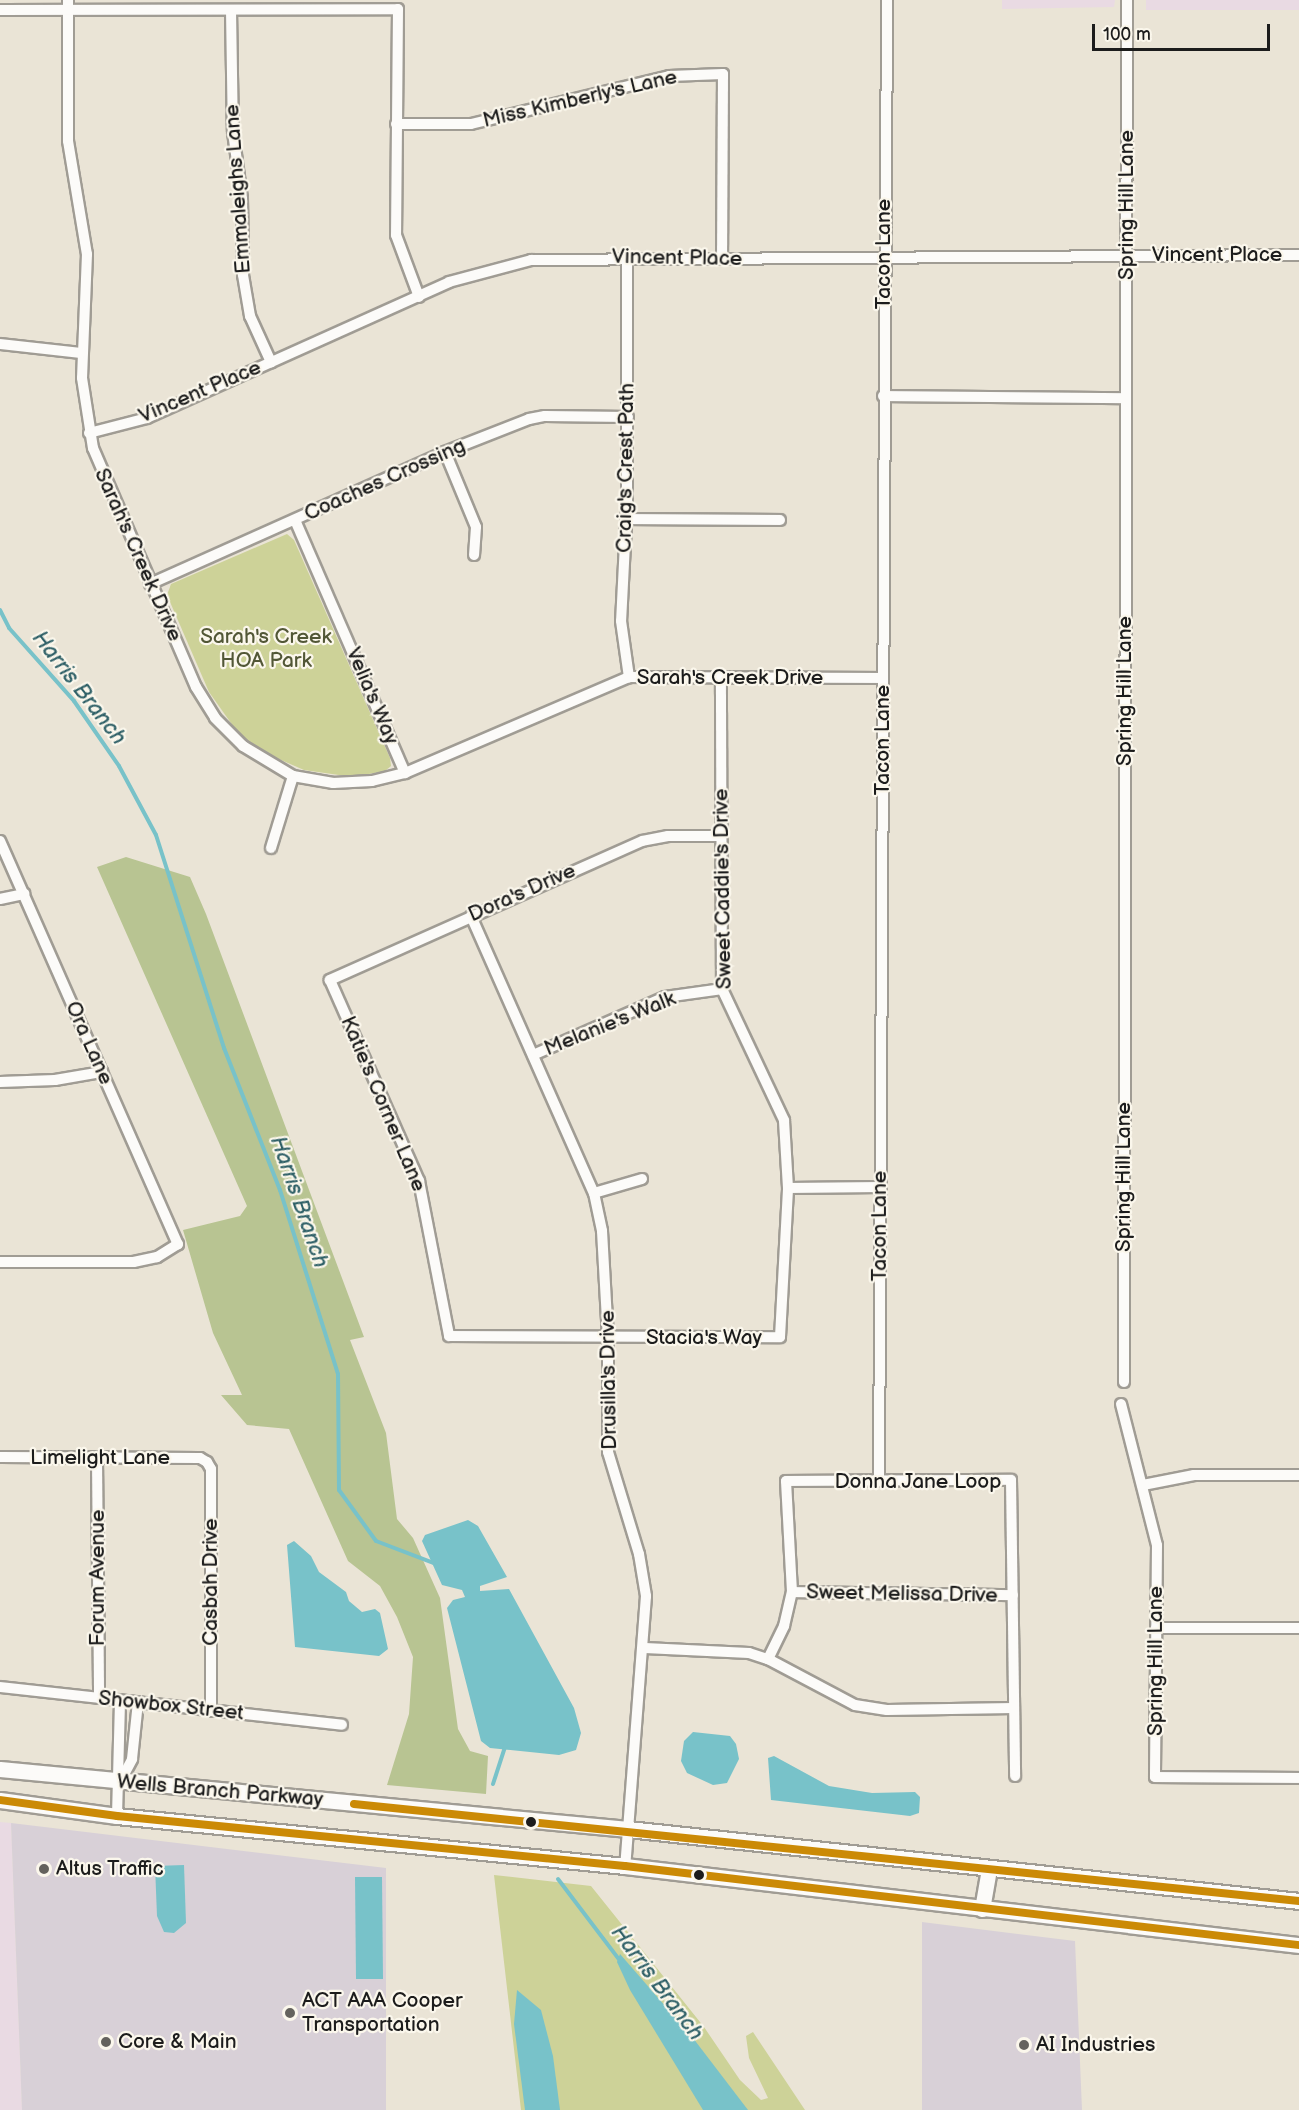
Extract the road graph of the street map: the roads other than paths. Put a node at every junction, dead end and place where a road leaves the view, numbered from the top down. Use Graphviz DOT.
graph roads {
  1 [pos="887,0"];
  2 [pos="1127,0"];
  3 [pos="68,5"];
  4 [pos="0,10"];
  5 [pos="231,10"];
  6 [pos="396,124"];
  7 [pos="883,255"];
  8 [pos="1128,255"];
  9 [pos="1299,255"];
  10 [pos="627,258"];
  11 [pos="722,259"];
  12 [pos="419,297"];
  13 [pos="0,344"];
  14 [pos="81,352"];
  15 [pos="271,362"];
  16 [pos="883,396"];
  17 [pos="1125,398"];
  18 [pos="628,417"];
  19 [pos="89,434"];
  20 [pos="445,452"];
  21 [pos="627,519"];
  22 [pos="295,520"];
  23 [pos="780,520"];
  24 [pos="474,555"];
  25 [pos="150,584"];
  26 [pos="629,676"];
  27 [pos="722,678"];
  28 [pos="883,678"];
  29 [pos="405,773"];
  30 [pos="293,776"];
  31 [pos="721,836"];
  32 [pos="0,841"];
  33 [pos="271,848"];
  34 [pos="24,894"];
  35 [pos="0,899"];
  36 [pos="471,916"];
  37 [pos="330,980"];
  38 [pos="722,989"];
  39 [pos="533,1055"];
  40 [pos="102,1072"];
  41 [pos="0,1082"];
  42 [pos="642,1179"];
  43 [pos="881,1187"];
  44 [pos="788,1188"];
  45 [pos="594,1193"];
  46 [pos="0,1262"];
  47 [pos="449,1336"];
  48 [pos="780,1337"];
  49 [pos="608,1338"];
  50 [pos="1124,1382"];
  51 [pos="1121,1404"];
  52 [pos="0,1457"];
  53 [pos="97,1458"];
  54 [pos="200,1458"];
  55 [pos="1299,1475"];
  56 [pos="879,1481"];
  57 [pos="1143,1485"];
  58 [pos="792,1592"];
  59 [pos="1013,1595"];
  60 [pos="1156,1628"];
  61 [pos="1299,1628"];
  62 [pos="645,1648"];
  63 [pos="768,1659"];
  64 [pos="0,1688"];
  65 [pos="99,1698"];
  66 [pos="120,1701"];
  67 [pos="138,1702"];
  68 [pos="1014,1708"];
  69 [pos="212,1711"];
  70 [pos="342,1725"];
  71 [pos="0,1769"];
  72 [pos="1015,1776"];
  73 [pos="1299,1778"];
  74 [pos="120,1782"];
  75 [pos="0,1800"];
  76 [pos="117,1816"];
  77 [pos="628,1829"];
  78 [pos="625,1866"];
  79 [pos="989,1869"];
  80 [pos="1299,1901"];
  81 [pos="982,1909"];
  82 [pos="1299,1945"];
  1 -- 7 [label="street, Tacon Lane"];
  2 -- 8 [label="street, Spring Hill Lane"];
  3 -- 4 [label="street"];
  3 -- 5 [label="street"];
  3 -- 14 [label="street, Sarah's Creek Drive"];
  5 -- 6 [label="street"];
  5 -- 15 [label="street, Emmaleighs Lane"];
  6 -- 11 [label="street, Miss Kimberly's Lane"];
  6 -- 12 [label="street"];
  7 -- 8 [label="street, Vincent Place"];
  7 -- 11 [label="street, Vincent Place"];
  7 -- 16 [label="street, Tacon Lane"];
  8 -- 9 [label="street, Vincent Place"];
  8 -- 17 [label="street, Spring Hill Lane"];
  10 -- 11 [label="street, Vincent Place"];
  10 -- 12 [label="street, Vincent Place"];
  10 -- 18 [label="street, Craig's Crest Path"];
  12 -- 15 [label="street, Vincent Place"];
  13 -- 14 [label="street"];
  14 -- 19 [label="street, Sarah's Creek Drive"];
  15 -- 19 [label="street, Vincent Place"];
  16 -- 17 [label="street"];
  16 -- 28 [label="street, Tacon Lane"];
  17 -- 50 [label="street, Spring Hill Lane"];
  18 -- 20 [label="street, Coaches Crossing"];
  18 -- 21 [label="street, Craig's Crest Path"];
  19 -- 25 [label="street, Sarah's Creek Drive"];
  20 -- 22 [label="street, Coaches Crossing"];
  20 -- 24 [label="street"];
  21 -- 23 [label="street"];
  21 -- 26 [label="street, Craig's Crest Path"];
  22 -- 25 [label="street, Coaches Crossing"];
  22 -- 29 [label="street, Velia's Way"];
  25 -- 30 [label="street, Sarah's Creek Drive"];
  26 -- 27 [label="street, Sarah's Creek Drive"];
  26 -- 29 [label="street, Sarah's Creek Drive"];
  27 -- 28 [label="street, Sarah's Creek Drive"];
  27 -- 31 [label="street, Sweet Caddie's Drive"];
  28 -- 43 [label="street, Tacon Lane"];
  29 -- 30 [label="street, Sarah's Creek Drive"];
  30 -- 33 [label="street"];
  31 -- 36 [label="street, Dora's Drive"];
  31 -- 38 [label="street, Sweet Caddie's Drive"];
  32 -- 34 [label="street, Ora Lane"];
  34 -- 35 [label="street"];
  34 -- 40 [label="street, Ora Lane"];
  36 -- 37 [label="street, Dora's Drive"];
  36 -- 39 [label="street, Drusilla's Drive"];
  37 -- 47 [label="street, Katie's Corner Lane"];
  38 -- 39 [label="street, Melanie's Walk"];
  38 -- 44 [label="street, Sweet Caddie's Drive"];
  39 -- 45 [label="street, Drusilla's Drive"];
  40 -- 41 [label="street"];
  40 -- 46 [label="street, Ora Lane"];
  42 -- 45 [label="street"];
  43 -- 44 [label="street"];
  43 -- 56 [label="street, Tacon Lane"];
  44 -- 48 [label="street, Sweet Caddie's Drive"];
  45 -- 49 [label="street, Drusilla's Drive"];
  47 -- 49 [label="street, Stacia's Way"];
  48 -- 49 [label="street, Stacia's Way"];
  49 -- 62 [label="street, Drusilla's Drive"];
  51 -- 57 [label="street, Spring Hill Lane"];
  52 -- 53 [label="street, Limelight Lane"];
  53 -- 54 [label="street, Limelight Lane"];
  53 -- 65 [label="street, Forum Avenue"];
  54 -- 69 [label="street, Casbah Drive"];
  55 -- 57 [label="street"];
  56 -- 58 [label="street, Donna Jane Loop"];
  56 -- 59 [label="street, Donna Jane Loop"];
  57 -- 60 [label="street, Spring Hill Lane"];
  58 -- 59 [label="street, Sweet Melissa Drive"];
  58 -- 63 [label="street, Donna Jane Loop"];
  59 -- 68 [label="street, Donna Jane Loop"];
  60 -- 61 [label="street"];
  60 -- 73 [label="street, Spring Hill Lane"];
  62 -- 63 [label="street"];
  62 -- 77 [label="street, Drusilla's Drive"];
  63 -- 68 [label="street"];
  64 -- 65 [label="street, Showbox Street"];
  65 -- 66 [label="street, Showbox Street"];
  66 -- 67 [label="street, Showbox Street"];
  66 -- 74 [label="street"];
  67 -- 69 [label="street, Showbox Street"];
  67 -- 74 [label="street"];
  68 -- 72 [label="street, Donna Jane Loop"];
  69 -- 70 [label="street, Showbox Street"];
  71 -- 74 [label="main road, Wells Branch Parkway"];
  74 -- 76 [label="street"];
  74 -- 77 [label="main road, Wells Branch Parkway"];
  75 -- 76 [label="main road, Wells Branch Parkway"];
  76 -- 78 [label="main road, Wells Branch Parkway"];
  77 -- 78 [label="street, Drusilla's Drive"];
  77 -- 79 [label="main road, Wells Branch Parkway"];
  78 -- 81 [label="main road, Wells Branch Parkway"];
  79 -- 80 [label="main road, Wells Branch Parkway"];
  79 -- 81 [label="main road"];
  81 -- 82 [label="main road, Wells Branch Parkway"];
}
